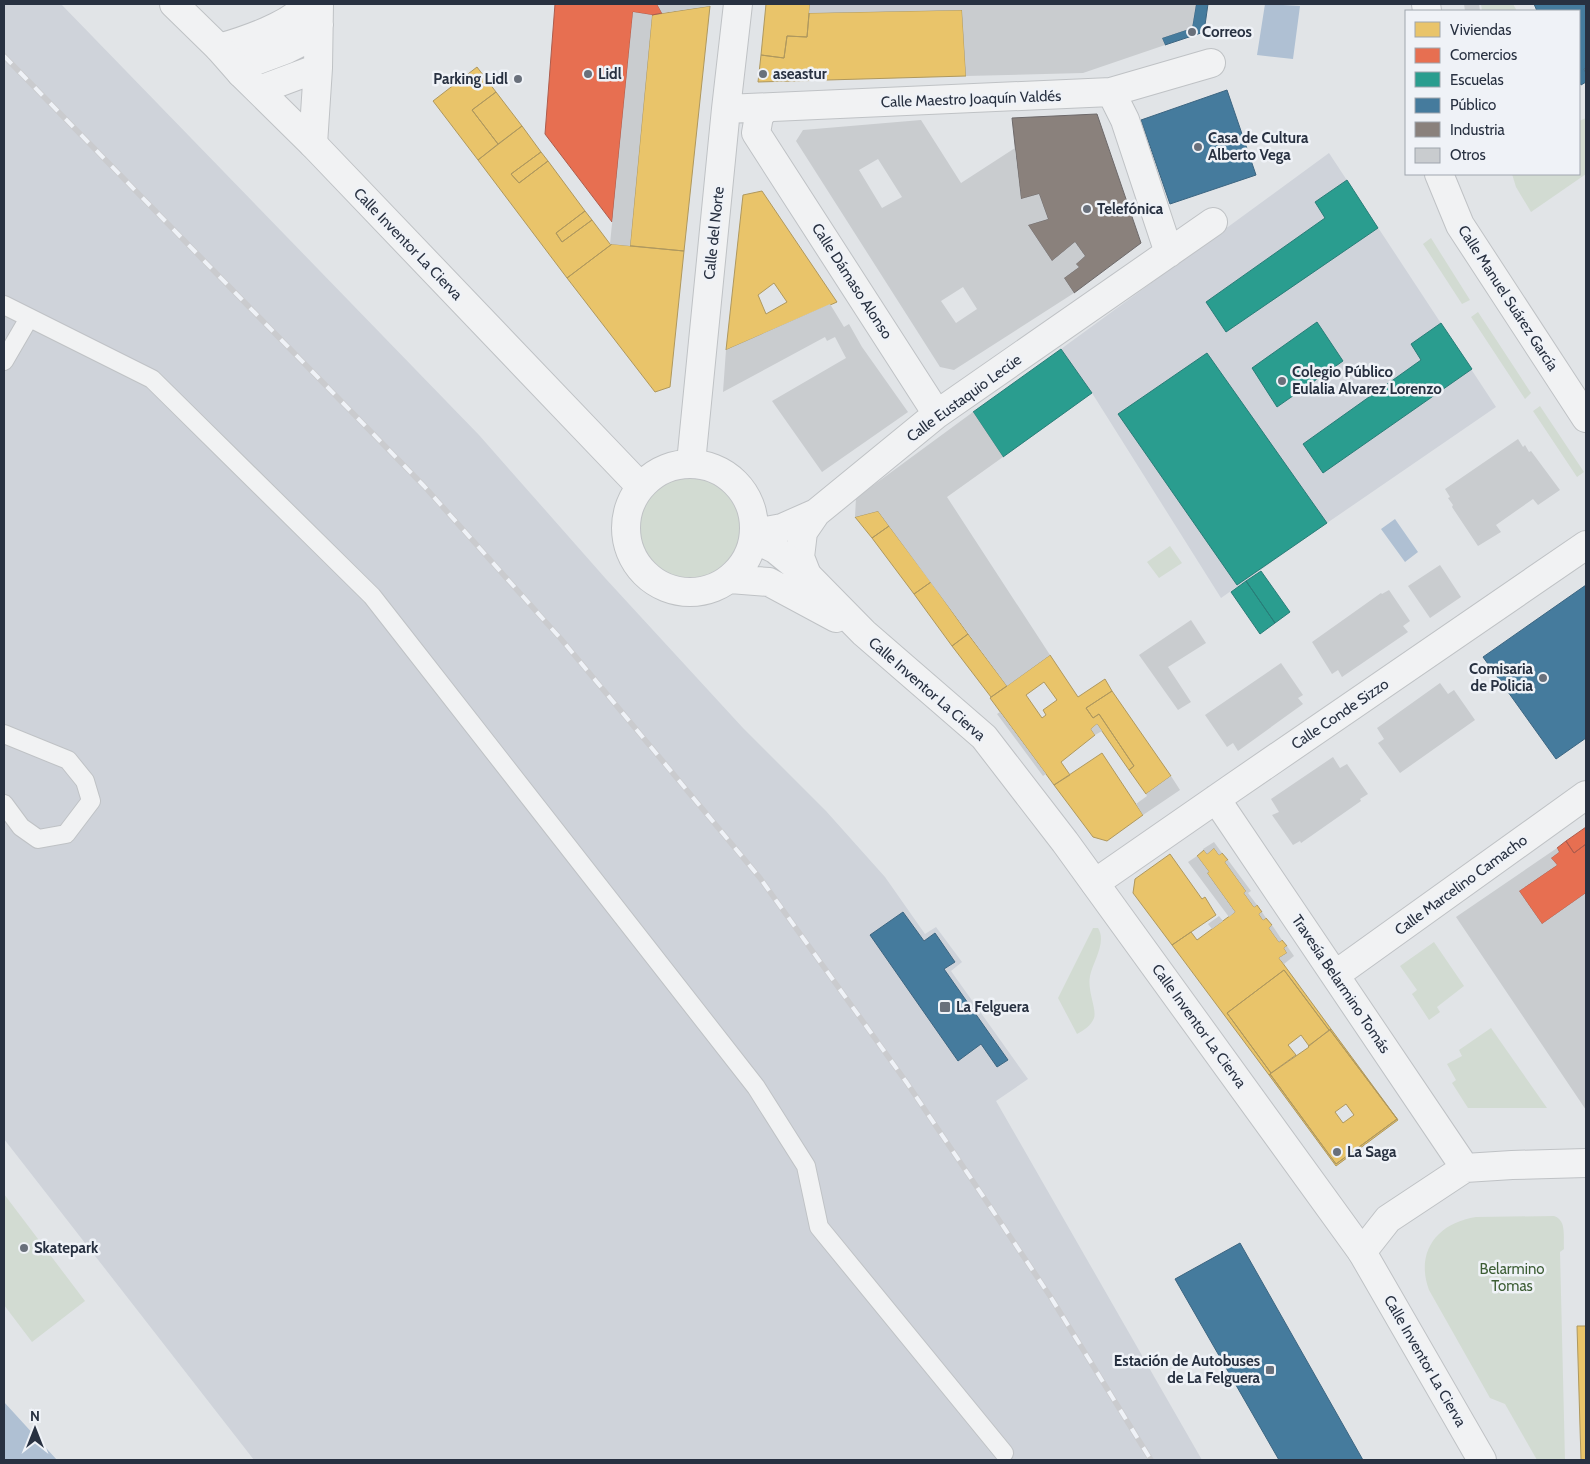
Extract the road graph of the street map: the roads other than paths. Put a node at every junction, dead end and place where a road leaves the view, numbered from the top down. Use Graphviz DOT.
graph roads {
  1 [pos="174,4"];
  2 [pos="738,4"];
  3 [pos="314,31"];
  4 [pos="219,48"];
  5 [pos="1211,63"];
  6 [pos="250,81"];
  7 [pos="1111,92"];
  8 [pos="766,108"];
  9 [pos="726,109"];
  10 [pos="313,144"];
  11 [pos="767,149"];
  12 [pos="721,161"];
  13 [pos="1439,175"];
  14 [pos="1213,222"];
  15 [pos="1169,253"];
  16 [pos="4,305"];
  17 [pos="30,318"];
  18 [pos="4,361"];
  19 [pos="937,414"];
  20 [pos="1586,418"];
  21 [pos="692,463"];
  22 [pos="640,486"];
  23 [pos="816,513"];
  24 [pos="755,536"];
  25 [pos="1586,545"];
  26 [pos="807,576"];
  27 [pos="730,579"];
  28 [pos="864,633"];
  29 [pos="4,734"];
  30 [pos="1586,794"];
  31 [pos="1216,799"];
  32 [pos="4,804"];
  33 [pos="1096,883"];
  34 [pos="1335,975"];
  35 [pos="1586,1163"];
  36 [pos="1465,1168"];
  37 [pos="1362,1252"];
  38 [pos="1004,1453"];
  39 [pos="1482,1460"];
  1 -- 4 [label="street, Calle Inventor La Cierva"];
  2 -- 9 [label="street, Calle del Norte"];
  3 -- 4 [label="street"];
  3 -- 6 [label="street"];
  3 -- 10 [label="street"];
  4 -- 6 [label="street, Calle Inventor La Cierva"];
  5 -- 7 [label="street, Calle Maestro Joaquín Valdés"];
  6 -- 10 [label="street, Calle Inventor La Cierva"];
  7 -- 8 [label="street, Calle Maestro Joaquín Valdés"];
  7 -- 15 [label="street"];
  8 -- 9 [label="street, Calle Maestro Joaquín Valdés"];
  8 -- 11 [label="street, Calle Dámaso Alonso"];
  9 -- 12 [label="street, Calle del Norte"];
  10 -- 22 [label="street, Calle Inventor La Cierva"];
  11 -- 12 [label="street"];
  11 -- 19 [label="street, Calle Dámaso Alonso"];
  12 -- 21 [label="street, Calle del Norte"];
  13 -- 20 [label="street, Calle Manuel Suárez García"];
  14 -- 15 [label="street, Calle Eustaquio Lecúe"];
  15 -- 19 [label="street, Calle Eustaquio Lecúe"];
  16 -- 17 [label="lane"];
  17 -- 18 [label="lane"];
  17 -- 38 [label="lane"];
  19 -- 23 [label="street, Calle Eustaquio Lecúe"];
  21 -- 22 [label="street"];
  21 -- 24 [label="street"];
  22 -- 27 [label="street"];
  23 -- 24 [label="street, Calle Eustaquio Lecúe"];
  23 -- 26 [label="street, Calle Inventor La Cierva"];
  24 -- 26 [label="street, Calle Inventor La Cierva"];
  24 -- 27 [label="street"];
  25 -- 31 [label="street, Calle Conde Sizzo"];
  26 -- 28 [label="street, Calle Inventor La Cierva"];
  27 -- 28 [label="street, Calle Inventor La Cierva"];
  28 -- 33 [label="street, Calle Inventor La Cierva"];
  29 -- 32 [label="lane"];
  30 -- 34 [label="street, Calle Marcelino Camacho"];
  31 -- 33 [label="street, Calle Conde Sizzo"];
  31 -- 34 [label="street, Travesía Belarmino Tomás"];
  33 -- 37 [label="street, Calle Inventor La Cierva"];
  34 -- 36 [label="street, Travesía Belarmino Tomás"];
  35 -- 36 [label="street"];
  36 -- 37 [label="street"];
  37 -- 39 [label="street, Calle Inventor La Cierva"];
}
